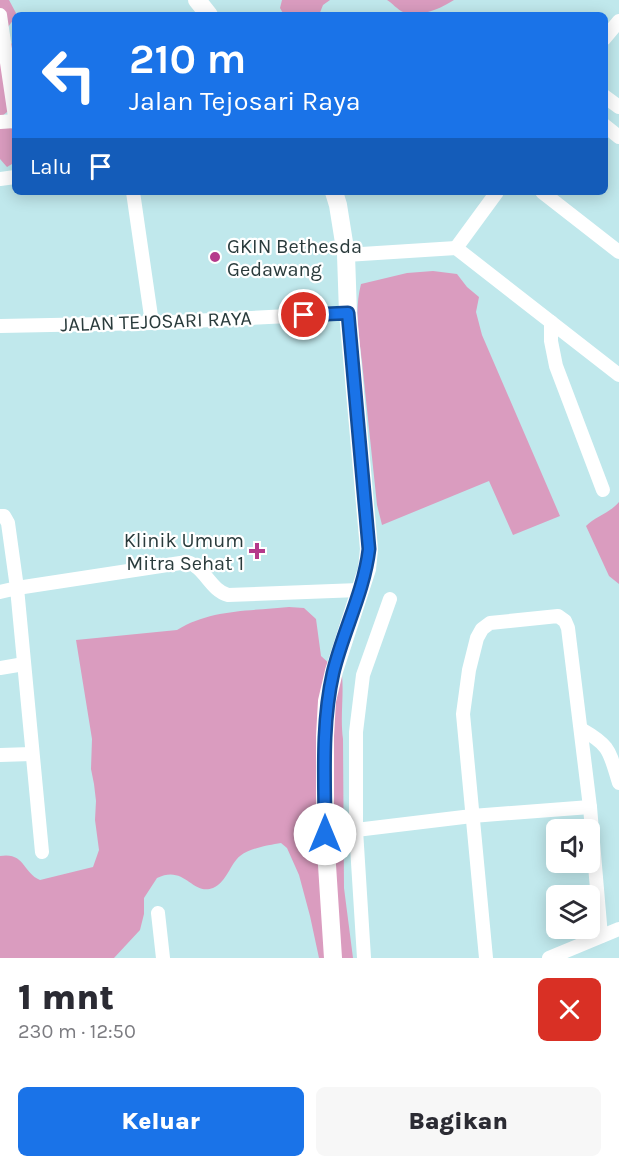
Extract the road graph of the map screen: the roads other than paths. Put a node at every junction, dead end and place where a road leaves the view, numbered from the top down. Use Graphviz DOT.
graph roads {
  1 [pos="197,0"];
  2 [pos="207,12"];
  3 [pos="0,15"];
  4 [pos="619,21"];
  5 [pos="1,29"];
  6 [pos="608,34"];
  7 [pos="12,98"];
  8 [pos="133,195"];
  9 [pos="335,195"];
  10 [pos="495,195"];
  11 [pos="546,195"];
  12 [pos="456,248"];
  13 [pos="619,252"];
  14 [pos="346,255"];
  15 [pos="348,313"];
  16 [pos="551,322"];
  17 [pos="152,323"];
  18 [pos="0,326"];
  19 [pos="619,375"];
  20 [pos="603,490"];
  21 [pos="0,516"];
  22 [pos="16,588"];
  23 [pos="360,590"];
  24 [pos="0,592"];
  25 [pos="390,599"];
  26 [pos="24,664"];
  27 [pos="0,668"];
  28 [pos="581,729"];
  29 [pos="32,754"];
  30 [pos="0,755"];
  31 [pos="619,783"];
  32 [pos="590,807"];
  33 [pos="472,816"];
  34 [pos="356,830"];
  35 [pos="42,852"];
  36 [pos="158,913"];
  37 [pos="619,929"];
  38 [pos="601,936"];
  39 [pos="163,958"];
  40 [pos="333,958"];
  41 [pos="364,958"];
  42 [pos="486,958"];
  43 [pos="549,958"];
  1 -- 2 [label="street"];
  3 -- 5 [label="street"];
  4 -- 6 [label="street"];
  5 -- 7 [label="street"];
  8 -- 17 [label="street"];
  9 -- 14 [label="street"];
  10 -- 12 [label="street"];
  11 -- 13 [label="street"];
  12 -- 14 [label="street"];
  12 -- 16 [label="street"];
  14 -- 15 [label="street"];
  15 -- 17 [label="street, JALAN TEJOSARI RAYA"];
  15 -- 23 [label="street"];
  16 -- 19 [label="street"];
  16 -- 20 [label="street"];
  17 -- 18 [label="street, JALAN TEJOSARI RAYA"];
  21 -- 22 [label="street"];
  22 -- 23 [label="street"];
  22 -- 24 [label="street"];
  22 -- 26 [label="street"];
  23 -- 40 [label="street"];
  25 -- 34 [label="street"];
  26 -- 27 [label="street"];
  26 -- 29 [label="street"];
  28 -- 31 [label="street"];
  28 -- 32 [label="street"];
  28 -- 33 [label="street"];
  29 -- 30 [label="street"];
  29 -- 35 [label="street"];
  32 -- 33 [label="street"];
  32 -- 38 [label="street"];
  33 -- 34 [label="street"];
  33 -- 42 [label="street"];
  34 -- 41 [label="street"];
  36 -- 39 [label="street"];
  37 -- 38 [label="street"];
  38 -- 43 [label="street"];
}
